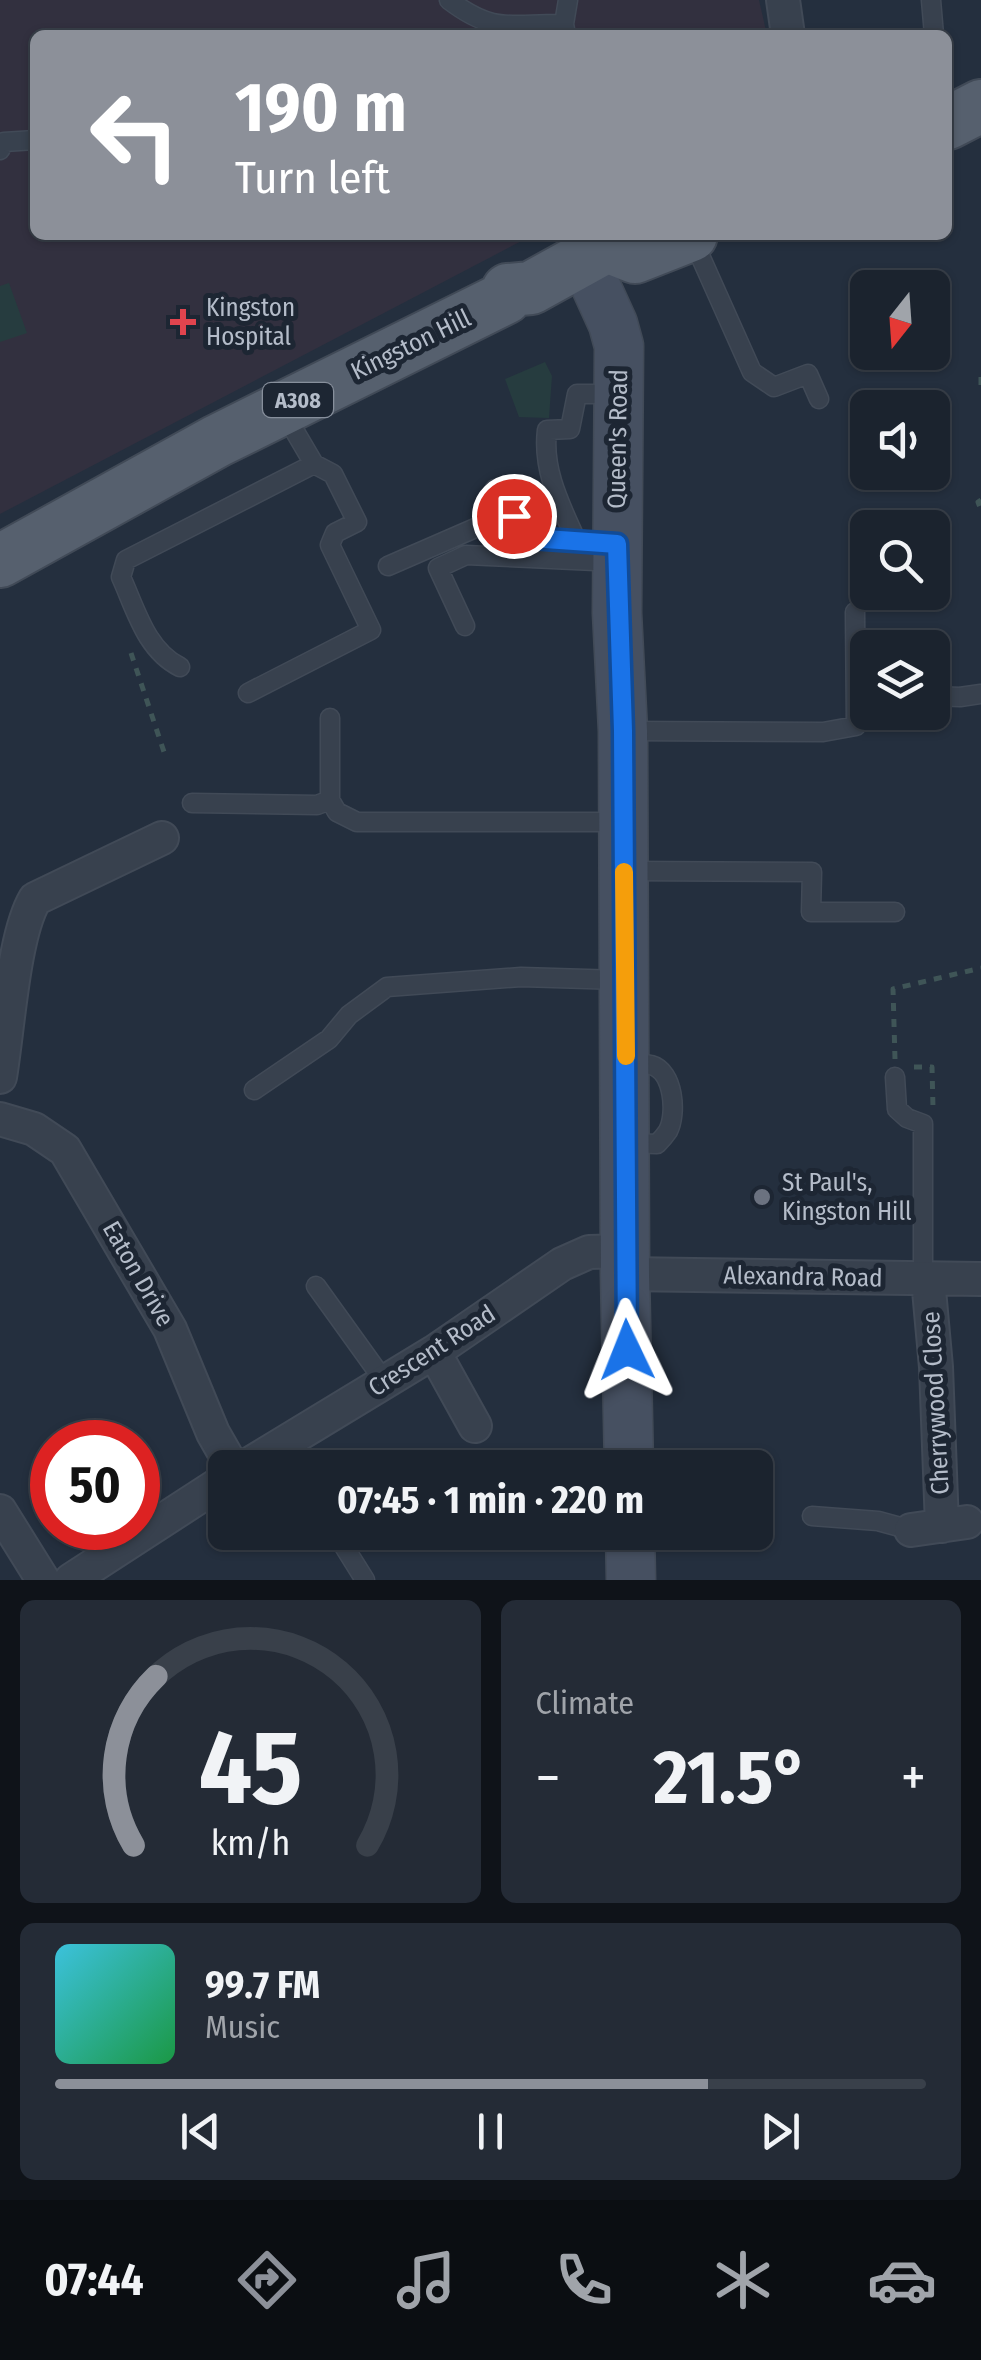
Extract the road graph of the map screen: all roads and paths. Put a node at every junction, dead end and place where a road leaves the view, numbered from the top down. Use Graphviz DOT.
graph roads {
  1 [pos="449,0"];
  2 [pos="568,0"];
  3 [pos="783,0"];
  4 [pos="931,0"];
  5 [pos="566,30"];
  6 [pos="787,30"];
  7 [pos="934,30"];
  8 [pos="981,106"];
  9 [pos="952,122"];
  10 [pos="30,140"];
  11 [pos="0,150"];
  12 [pos="678,240"];
  13 [pos="693,240"];
  14 [pos="595,244"];
  15 [pos="981,377"];
  16 [pos="981,392"];
  17 [pos="618,394"];
  18 [pos="819,399"];
  19 [pos="281,408"];
  20 [pos="314,464"];
  21 [pos="495,488"];
  22 [pos="981,500"];
  23 [pos="981,510"];
  24 [pos="514,516"];
  25 [pos="604,549"];
  26 [pos="0,561"];
  27 [pos="388,566"];
  28 [pos="855,612"];
  29 [pos="464,626"];
  30 [pos="180,667"];
  31 [pos="248,692"];
  32 [pos="981,694"];
  33 [pos="950,695"];
  34 [pos="330,718"];
  35 [pos="623,731"];
  36 [pos="330,800"];
  37 [pos="192,802"];
  38 [pos="624,822"];
  39 [pos="162,838"];
  40 [pos="624,871"];
  41 [pos="895,912"];
  42 [pos="981,968"];
  43 [pos="625,980"];
  44 [pos="894,989"];
  45 [pos="0,1076"];
  46 [pos="895,1077"];
  47 [pos="254,1090"];
  48 [pos="0,1119"];
  49 [pos="625,1263"];
  50 [pos="926,1279"];
  51 [pos="981,1280"];
  52 [pos="316,1286"];
  53 [pos="434,1352"];
  54 [pos="385,1382"];
  55 [pos="475,1426"];
  56 [pos="223,1450"];
  57 [pos="296,1450"];
  58 [pos="630,1450"];
  59 [pos="208,1491"];
  60 [pos="0,1512"];
  61 [pos="812,1516"];
  62 [pos="940,1526"];
  63 [pos="347,1550"];
  64 [pos="630,1550"];
  65 [pos="43,1580"];
  66 [pos="71,1580"];
  67 [pos="365,1580"];
  68 [pos="631,1580"];
  1 -- 5 [label="lane"];
  2 -- 5 [label="lane"];
  3 -- 6 [label="street"];
  4 -- 7 [label="lane"];
  8 -- 9 [label="main road"];
  10 -- 11 [label="lane"];
  12 -- 14 [label="main road"];
  13 -- 18 [label="lane"];
  14 -- 17 [label="main road, Queen's Road"];
  14 -- 19 [label="main road, Kingston Hill / A308"];
  15 -- 16 [label="path"];
  17 -- 25 [label="main road, Queen's Road"];
  17 -- 25 [label="lane"];
  19 -- 20 [label="lane"];
  19 -- 26 [label="main road, Kingston Hill / A308"];
  20 -- 30 [label="lane"];
  20 -- 31 [label="lane"];
  21 -- 24 [label="lane"];
  22 -- 23 [label="path"];
  24 -- 25 [label="lane"];
  24 -- 27 [label="lane"];
  25 -- 29 [label="lane"];
  25 -- 35 [label="main road, Queen's Road"];
  28 -- 35 [label="lane"];
  32 -- 33 [label="lane"];
  34 -- 36 [label="lane"];
  35 -- 38 [label="main road, Queen's Road"];
  36 -- 37 [label="lane"];
  36 -- 38 [label="lane"];
  38 -- 40 [label="main road, Queen's Road"];
  39 -- 45 [label="street"];
  40 -- 41 [label="lane"];
  40 -- 43 [label="main road, Queen's Road"];
  42 -- 44 [label="path"];
  43 -- 47 [label="lane"];
  43 -- 49 [label="main road, Queen's Road"];
  46 -- 50 [label="lane"];
  48 -- 56 [label="street, Eaton Drive"];
  49 -- 50 [label="street, Alexandra Road"];
  49 -- 53 [label="street, Crescent Road"];
  49 -- 58 [label="main road, Queen's Road"];
  50 -- 51 [label="street, Alexandra Road"];
  50 -- 62 [label="street, Cherrywood Close"];
  52 -- 54 [label="lane"];
  53 -- 54 [label="street, Crescent Road"];
  53 -- 55 [label="street"];
  54 -- 57 [label="street, Crescent Road"];
  59 -- 66 [label="street"];
  60 -- 65 [label="street"];
  61 -- 62 [label="lane"];
  63 -- 67 [label="lane"];
  64 -- 68 [label="main road"];
}
